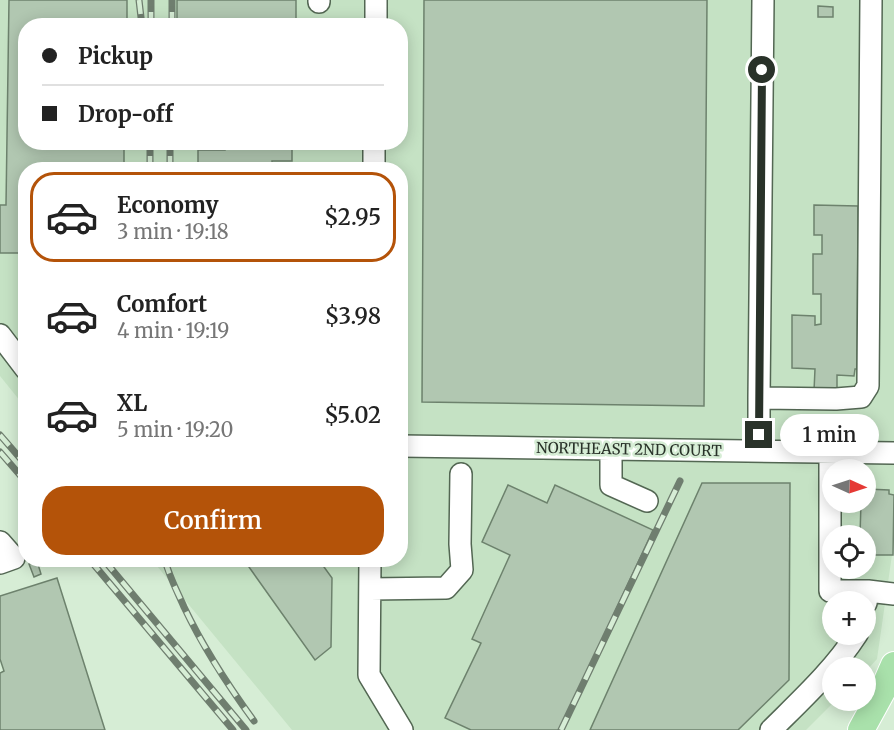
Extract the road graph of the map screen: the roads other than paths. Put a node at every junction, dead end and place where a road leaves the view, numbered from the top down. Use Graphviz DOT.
graph roads {
  1 [pos="376,0"];
  2 [pos="763,0"];
  3 [pos="871,0"];
  4 [pos="376,18"];
  5 [pos="0,335"];
  6 [pos="18,359"];
  7 [pos="759,398"];
  8 [pos="408,446"];
  9 [pos="611,449"];
  10 [pos="759,451"];
  11 [pos="830,452"];
  12 [pos="894,453"];
  13 [pos="461,474"];
  14 [pos="647,501"];
  15 [pos="0,542"];
  16 [pos="0,563"];
  17 [pos="370,567"];
  18 [pos="370,590"];
  19 [pos="830,591"];
  20 [pos="894,594"];
  21 [pos="876,596"];
  22 [pos="850,645"];
  23 [pos="894,665"];
  24 [pos="402,730"];
  25 [pos="771,730"];
  26 [pos="861,730"];
  1 -- 4 [label="street"];
  2 -- 7 [label="street"];
  3 -- 7 [label="street"];
  5 -- 6 [label="street"];
  7 -- 10 [label="street"];
  8 -- 9 [label="street, NORTHEAST 2ND COURT"];
  9 -- 10 [label="street, NORTHEAST 2ND COURT"];
  9 -- 14 [label="street"];
  10 -- 11 [label="street, NORTHEAST 2ND COURT"];
  11 -- 12 [label="street, NORTHEAST 2ND COURT"];
  11 -- 19 [label="street"];
  13 -- 18 [label="street"];
  15 -- 16 [label="street"];
  17 -- 18 [label="street"];
  18 -- 24 [label="street"];
  20 -- 21 [label="street"];
  22 -- 25 [label="street"];
  23 -- 26 [label="main road"];
}
